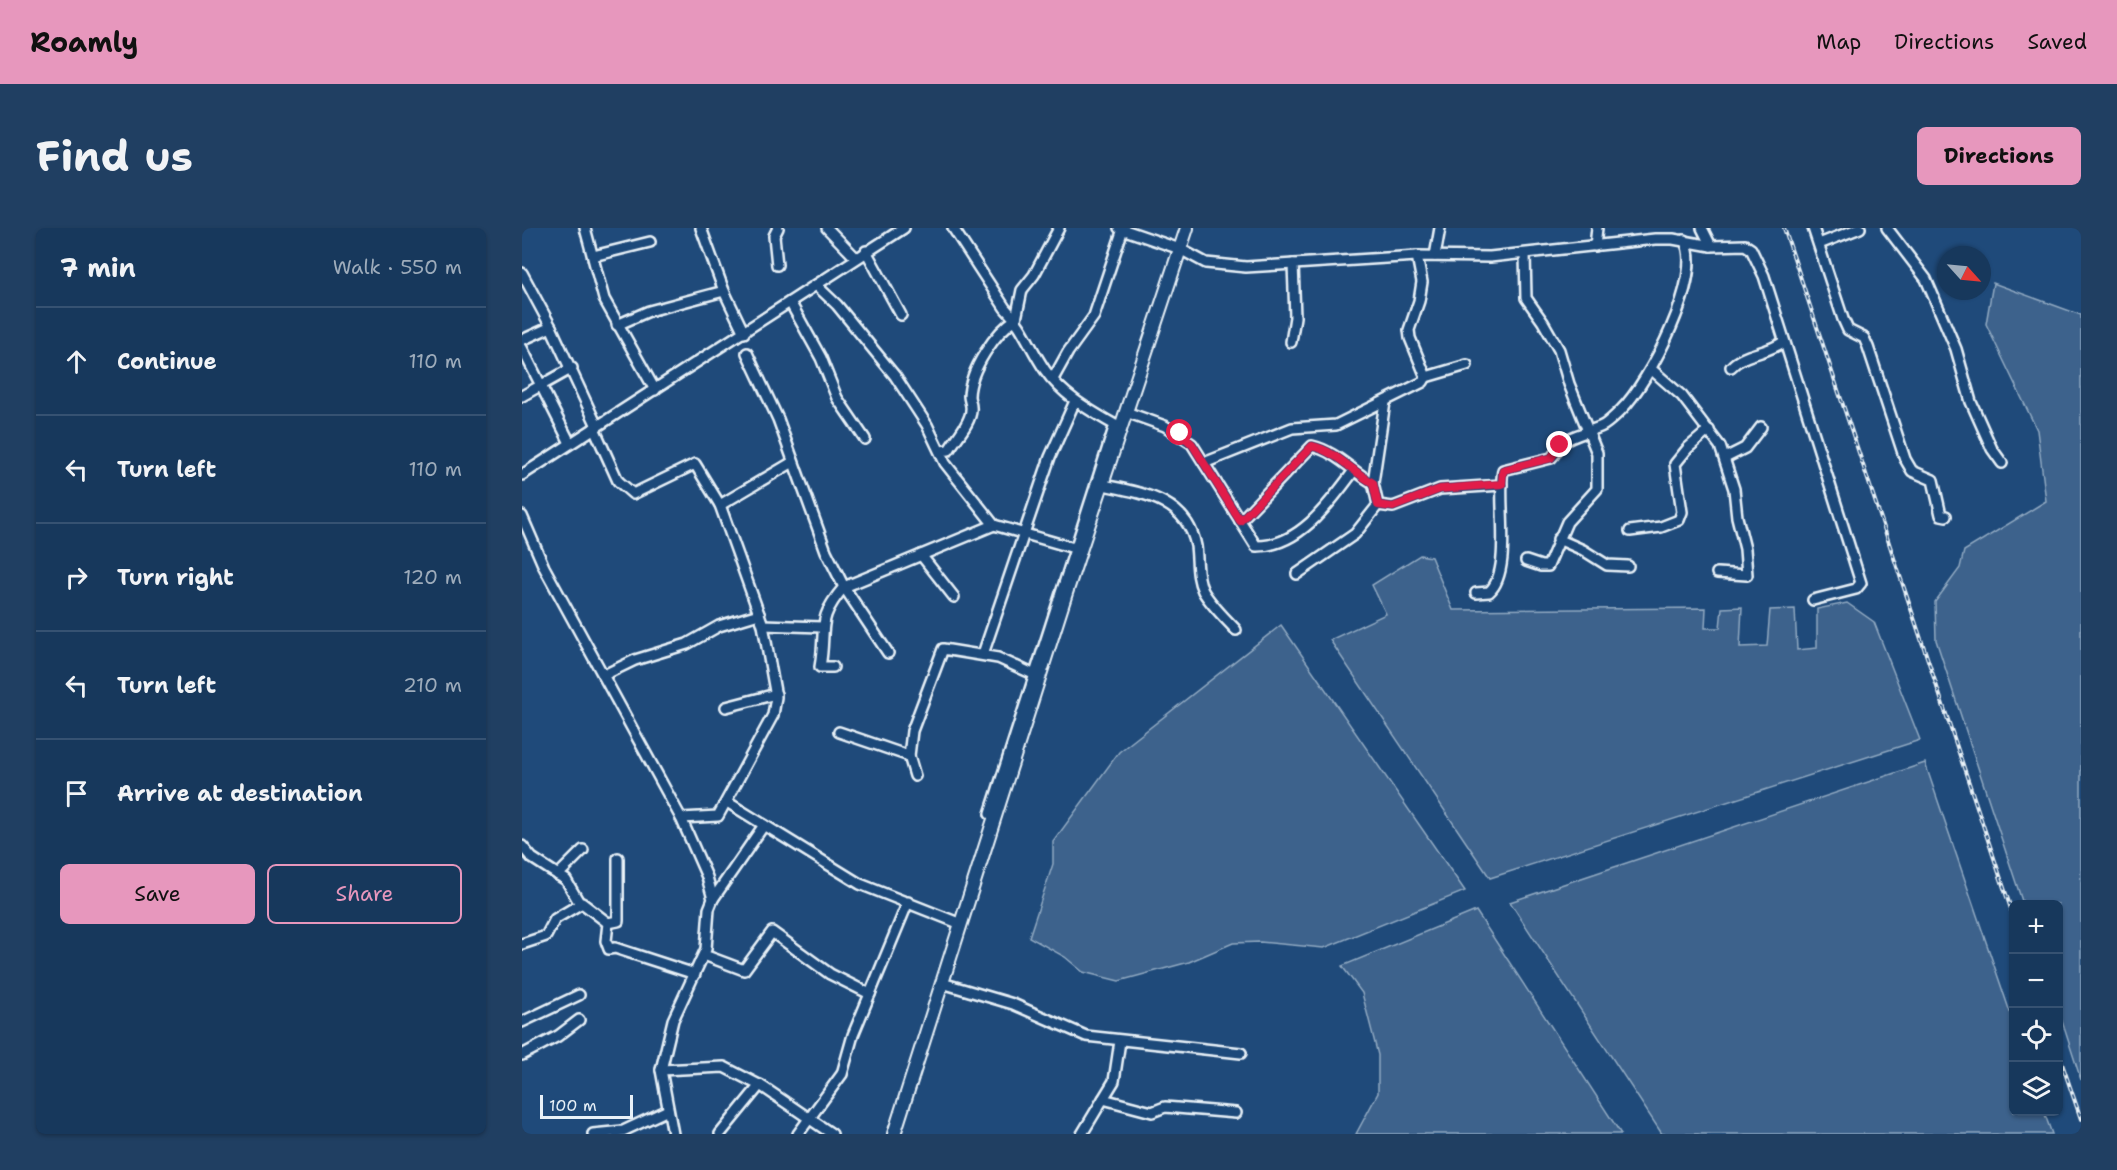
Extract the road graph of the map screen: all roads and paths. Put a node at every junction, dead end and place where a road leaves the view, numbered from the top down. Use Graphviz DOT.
graph roads {
  1 [pos="585,228"];
  2 [pos="701,228"];
  3 [pos="778,228"];
  4 [pos="827,228"];
  5 [pos="904,228"];
  6 [pos="953,228"];
  7 [pos="1059,228"];
  8 [pos="1187,228"];
  9 [pos="1440,228"];
  10 [pos="1597,228"];
  11 [pos="1702,228"];
  12 [pos="1812,228"];
  13 [pos="1860,228"];
  14 [pos="1887,228"];
  15 [pos="1121,229"];
  16 [pos="1687,240"];
  17 [pos="650,243"];
  18 [pos="1819,244"];
  19 [pos="1595,246"];
  20 [pos="1711,246"];
  21 [pos="1180,249"];
  22 [pos="866,251"];
  23 [pos="1525,254"];
  24 [pos="594,255"];
  25 [pos="1417,256"];
  26 [pos="1435,256"];
  27 [pos="856,258"];
  28 [pos="777,264"];
  29 [pos="1293,264"];
  30 [pos="522,273"];
  31 [pos="816,285"];
  32 [pos="724,291"];
  33 [pos="790,302"];
  34 [pos="901,315"];
  35 [pos="1016,319"];
  36 [pos="617,325"];
  37 [pos="551,327"];
  38 [pos="744,333"];
  39 [pos="522,340"];
  40 [pos="1291,342"];
  41 [pos="1783,342"];
  42 [pos="522,348"];
  43 [pos="747,353"];
  44 [pos="1467,365"];
  45 [pos="1731,367"];
  46 [pos="572,368"];
  47 [pos="1651,369"];
  48 [pos="1426,377"];
  49 [pos="1053,379"];
  50 [pos="542,385"];
  51 [pos="655,390"];
  52 [pos="522,396"];
  53 [pos="1075,401"];
  54 [pos="1385,402"];
  55 [pos="1126,412"];
  56 [pos="596,427"];
  57 [pos="1761,427"];
  58 [pos="1709,430"];
  59 [pos="1589,431"];
  60 [pos="865,439"];
  61 [pos="570,443"];
  62 [pos="940,451"];
  63 [pos="1725,458"];
  64 [pos="793,462"];
  65 [pos="1204,463"];
  66 [pos="2002,463"];
  67 [pos="1353,472"];
  68 [pos="522,475"];
  69 [pos="1373,483"];
  70 [pos="1502,484"];
  71 [pos="1103,485"];
  72 [pos="720,505"];
  73 [pos="1378,505"];
  74 [pos="522,516"];
  75 [pos="1946,516"];
  76 [pos="1240,521"];
  77 [pos="994,525"];
  78 [pos="1630,531"];
  79 [pos="1026,533"];
  80 [pos="1558,539"];
  81 [pos="1074,548"];
  82 [pos="921,555"];
  83 [pos="1526,561"];
  84 [pos="1628,566"];
  85 [pos="1717,573"];
  86 [pos="1297,574"];
  87 [pos="844,587"];
  88 [pos="1476,593"];
  89 [pos="954,597"];
  90 [pos="1813,600"];
  91 [pos="759,614"];
  92 [pos="762,625"];
  93 [pos="821,627"];
  94 [pos="1236,630"];
  95 [pos="888,653"];
  96 [pos="982,654"];
  97 [pos="833,667"];
  98 [pos="1033,674"];
  99 [pos="604,675"];
  100 [pos="776,694"];
  101 [pos="726,707"];
  102 [pos="839,732"];
  103 [pos="909,756"];
  104 [pos="915,776"];
  105 [pos="727,802"];
  106 [pos="681,818"];
  107 [pos="764,825"];
  108 [pos="522,846"];
  109 [pos="583,850"];
  110 [pos="618,858"];
  111 [pos="558,875"];
  112 [pos="712,899"];
  113 [pos="908,902"];
  114 [pos="580,904"];
  115 [pos="956,922"];
  116 [pos="608,923"];
  117 [pos="522,944"];
  118 [pos="704,955"];
  119 [pos="695,974"];
  120 [pos="942,983"];
  121 [pos="870,994"];
  122 [pos="579,995"];
  123 [pos="579,1020"];
  124 [pos="522,1022"];
  125 [pos="1120,1041"];
  126 [pos="1242,1053"];
  127 [pos="522,1055"];
  128 [pos="661,1070"];
  129 [pos="760,1085"];
  130 [pos="1103,1100"];
  131 [pos="668,1110"];
  132 [pos="1236,1113"];
  133 [pos="810,1120"];
  134 [pos="592,1134"];
  135 [pos="674,1134"];
  136 [pos="720,1134"];
  137 [pos="798,1134"];
  138 [pos="832,1134"];
  139 [pos="889,1134"];
  140 [pos="894,1134"];
  141 [pos="1082,1134"];
  1 -- 24 [label="street"];
  2 -- 32 [label="street"];
  3 -- 28 [label="street"];
  4 -- 27 [label="street"];
  5 -- 22 [label="street"];
  6 -- 35 [label="street"];
  7 -- 35 [label="street"];
  8 -- 21 [label="main road"];
  9 -- 26 [label="street"];
  10 -- 19 [label="street"];
  11 -- 16 [label="street"];
  11 -- 20 [label="street"];
  12 -- 18 [label="street"];
  13 -- 18 [label="street"];
  14 -- 66 [label="street"];
  15 -- 21 [label="street"];
  15 -- 49 [label="street"];
  16 -- 19 [label="street"];
  16 -- 20 [label="street"];
  16 -- 47 [label="street"];
  17 -- 24 [label="street"];
  18 -- 75 [label="street"];
  19 -- 23 [label="street"];
  20 -- 41 [label="street"];
  21 -- 29 [label="street"];
  21 -- 55 [label="main road"];
  22 -- 27 [label="street"];
  22 -- 34 [label="street"];
  23 -- 26 [label="street"];
  23 -- 59 [label="street"];
  24 -- 36 [label="street"];
  25 -- 26 [label="street"];
  25 -- 29 [label="street"];
  25 -- 48 [label="street"];
  27 -- 31 [label="street"];
  29 -- 40 [label="street"];
  30 -- 37 [label="street"];
  31 -- 33 [label="street"];
  31 -- 62 [label="street"];
  32 -- 36 [label="street"];
  32 -- 38 [label="street"];
  33 -- 38 [label="street"];
  33 -- 60 [label="street"];
  35 -- 49 [label="street"];
  35 -- 62 [label="street"];
  36 -- 51 [label="street"];
  37 -- 39 [label="street"];
  37 -- 46 [label="street"];
  38 -- 51 [label="street"];
  41 -- 45 [label="street"];
  41 -- 90 [label="street"];
  42 -- 50 [label="street"];
  43 -- 64 [label="street"];
  44 -- 48 [label="street"];
  46 -- 50 [label="street"];
  46 -- 56 [label="street"];
  47 -- 58 [label="street"];
  47 -- 59 [label="street"];
  48 -- 54 [label="street"];
  49 -- 53 [label="street"];
  50 -- 52 [label="street"];
  50 -- 61 [label="street"];
  51 -- 56 [label="street"];
  53 -- 79 [label="street"];
  53 -- 81 [label="street"];
  54 -- 65 [label="street"];
  54 -- 69 [label="street"];
  55 -- 65 [label="street"];
  55 -- 71 [label="main road"];
  56 -- 61 [label="street"];
  56 -- 72 [label="street"];
  57 -- 63 [label="street"];
  58 -- 63 [label="street"];
  58 -- 78 [label="street"];
  59 -- 70 [label="street"];
  59 -- 80 [label="street"];
  61 -- 68 [label="street"];
  62 -- 77 [label="street"];
  63 -- 85 [label="street"];
  64 -- 72 [label="street"];
  64 -- 87 [label="street"];
  65 -- 76 [label="street"];
  67 -- 69 [label="street"];
  67 -- 76 [label="street"];
  67 -- 76 [label="street"];
  69 -- 73 [label="street"];
  70 -- 73 [label="street"];
  70 -- 88 [label="street"];
  71 -- 94 [label="street"];
  71 -- 120 [label="main road"];
  72 -- 91 [label="street"];
  73 -- 86 [label="street"];
  74 -- 99 [label="street"];
  77 -- 79 [label="street"];
  77 -- 82 [label="street"];
  79 -- 81 [label="street"];
  79 -- 96 [label="street"];
  80 -- 83 [label="street"];
  80 -- 84 [label="street"];
  81 -- 98 [label="street"];
  82 -- 87 [label="street"];
  82 -- 89 [label="street"];
  87 -- 93 [label="street"];
  87 -- 95 [label="street"];
  91 -- 92 [label="street"];
  91 -- 99 [label="street"];
  92 -- 93 [label="street"];
  92 -- 100 [label="street"];
  93 -- 97 [label="street"];
  96 -- 98 [label="street"];
  96 -- 103 [label="street"];
  98 -- 115 [label="street"];
  99 -- 106 [label="street"];
  100 -- 101 [label="street"];
  100 -- 105 [label="street"];
  102 -- 103 [label="street"];
  103 -- 104 [label="street"];
  105 -- 106 [label="street"];
  105 -- 107 [label="street"];
  106 -- 112 [label="street"];
  107 -- 112 [label="street"];
  107 -- 113 [label="street"];
  108 -- 111 [label="street"];
  109 -- 111 [label="street"];
  110 -- 116 [label="street"];
  111 -- 114 [label="street"];
  112 -- 118 [label="street"];
  113 -- 115 [label="street"];
  113 -- 121 [label="street"];
  114 -- 116 [label="street"];
  114 -- 117 [label="street"];
  115 -- 139 [label="street"];
  116 -- 119 [label="street"];
  118 -- 119 [label="street"];
  118 -- 121 [label="street"];
  119 -- 128 [label="street"];
  120 -- 125 [label="street"];
  120 -- 140 [label="main road"];
  121 -- 133 [label="street"];
  122 -- 124 [label="street"];
  123 -- 127 [label="street"];
  125 -- 126 [label="street"];
  125 -- 130 [label="street"];
  128 -- 129 [label="street"];
  128 -- 131 [label="street"];
  129 -- 133 [label="street"];
  129 -- 136 [label="street"];
  130 -- 132 [label="street"];
  130 -- 141 [label="street"];
  131 -- 134 [label="street"];
  131 -- 135 [label="street"];
  133 -- 137 [label="street"];
  133 -- 138 [label="street"];
}
